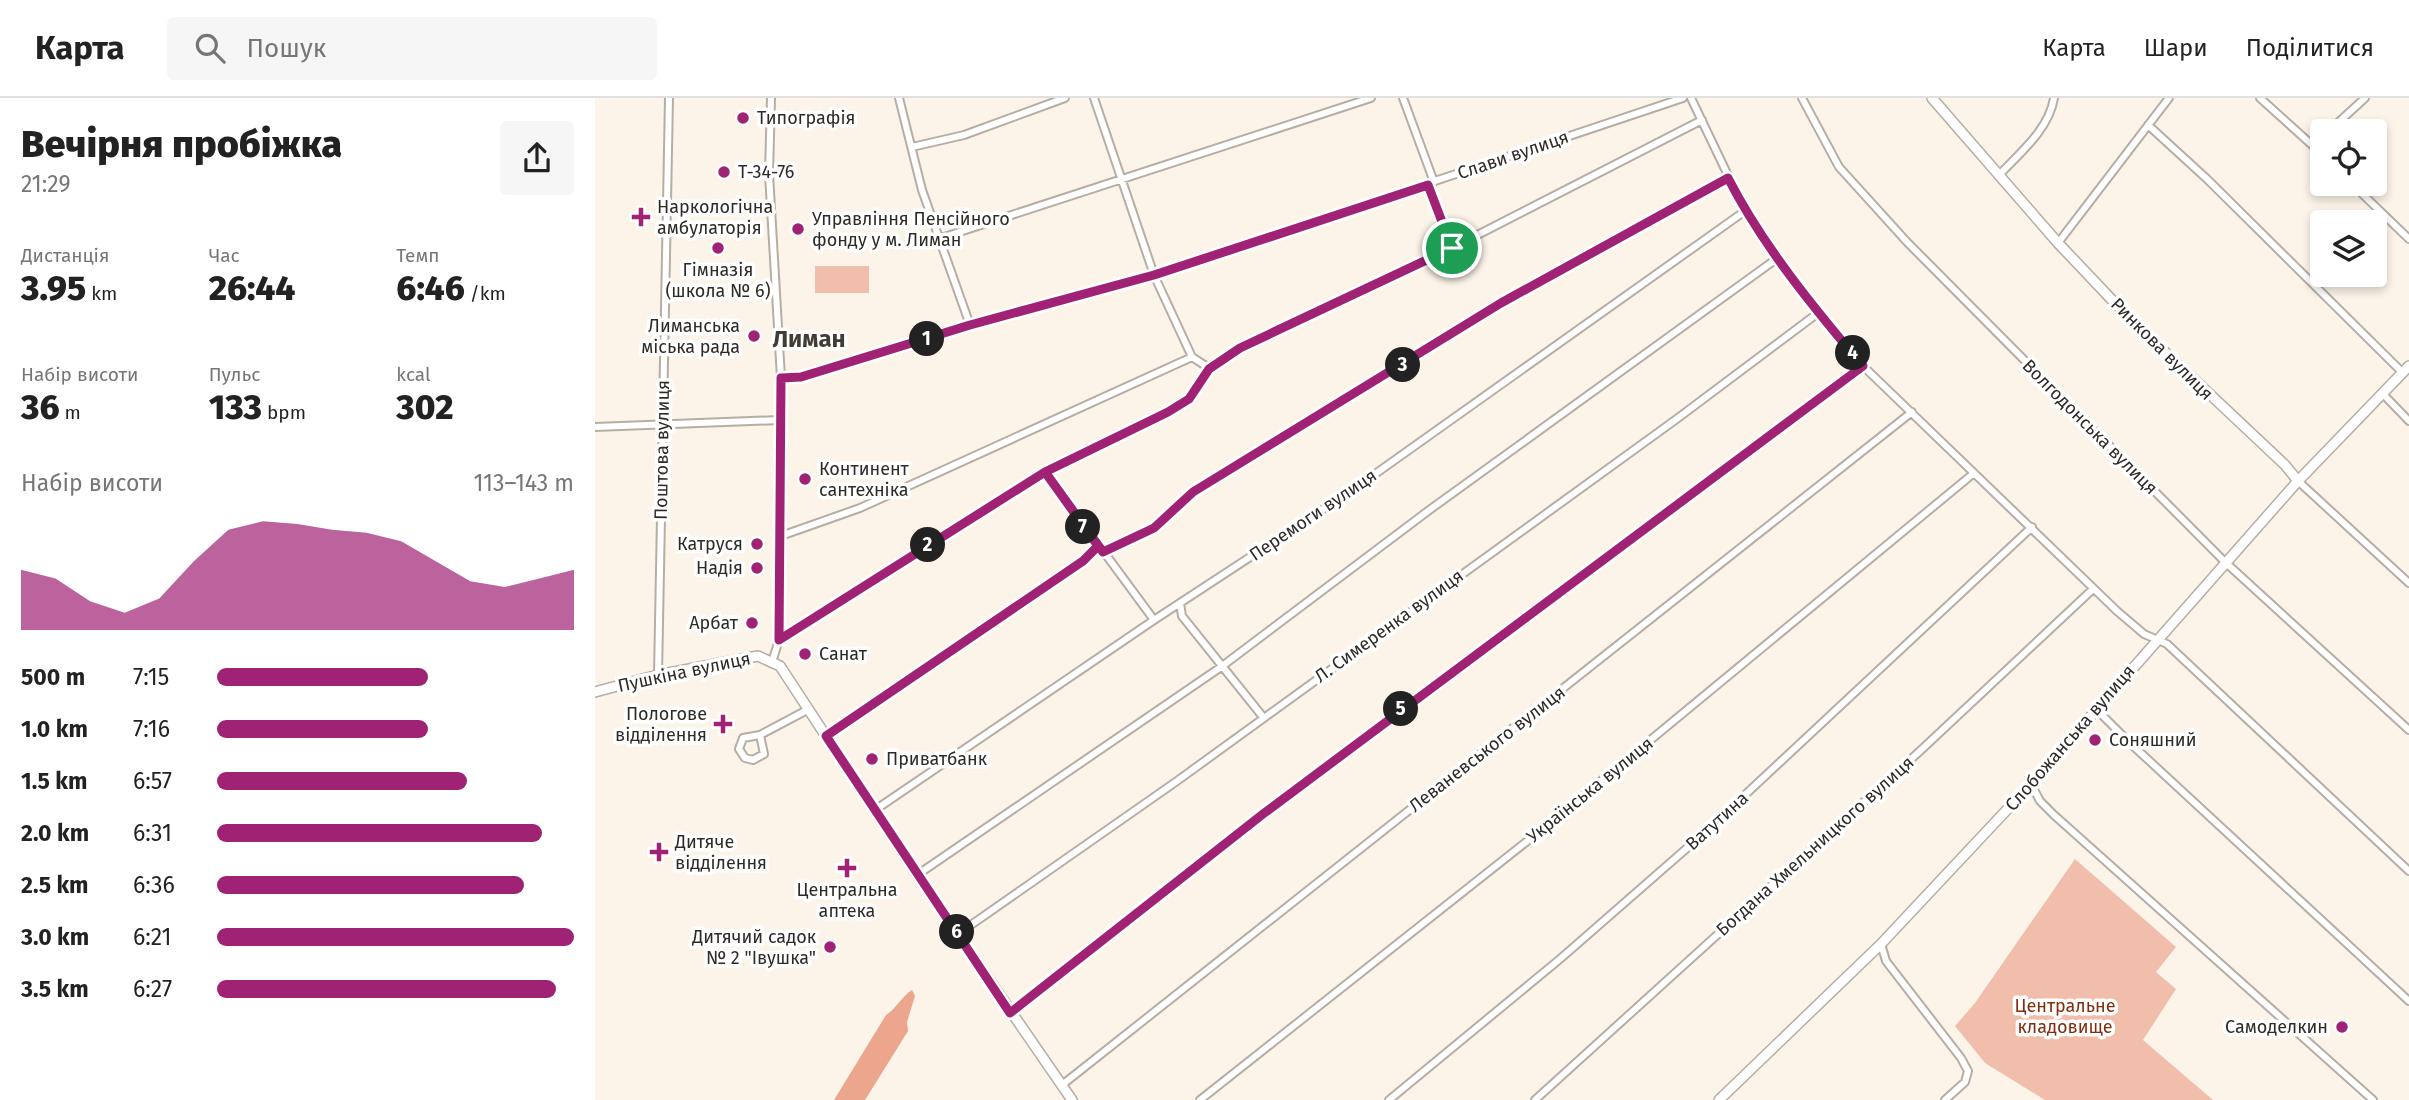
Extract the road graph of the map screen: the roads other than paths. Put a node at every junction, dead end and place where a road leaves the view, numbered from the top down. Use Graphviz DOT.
graph roads {
  1 [pos="669,98"];
  2 [pos="771,98"];
  3 [pos="899,98"];
  4 [pos="1065,98"];
  5 [pos="1094,98"];
  6 [pos="1371,98"];
  7 [pos="1403,98"];
  8 [pos="1683,98"];
  9 [pos="1691,98"];
  10 [pos="1802,98"];
  11 [pos="1932,98"];
  12 [pos="2054,98"];
  13 [pos="2169,98"];
  14 [pos="2260,98"];
  15 [pos="2365,98"];
  16 [pos="2342,119"];
  17 [pos="1702,120"];
  18 [pos="2148,125"];
  19 [pos="2310,142"];
  20 [pos="912,147"];
  21 [pos="2000,174"];
  22 [pos="1728,178"];
  23 [pos="1120,181"];
  24 [pos="1431,184"];
  25 [pos="2364,196"];
  26 [pos="1745,211"];
  27 [pos="938,239"];
  28 [pos="2409,239"];
  29 [pos="2058,243"];
  30 [pos="1452,248"];
  31 [pos="1779,257"];
  32 [pos="1154,275"];
  33 [pos="1818,313"];
  34 [pos="970,325"];
  35 [pos="1192,357"];
  36 [pos="1863,366"];
  37 [pos="1209,369"];
  38 [pos="2406,370"];
  39 [pos="781,378"];
  40 [pos="2383,394"];
  41 [pos="1912,412"];
  42 [pos="779,420"];
  43 [pos="2409,421"];
  44 [pos="663,422"];
  45 [pos="595,427"];
  46 [pos="1045,472"];
  47 [pos="1974,473"];
  48 [pos="2298,481"];
  49 [pos="2032,527"];
  50 [pos="778,537"];
  51 [pos="1100,549"];
  52 [pos="2225,562"];
  53 [pos="2409,583"];
  54 [pos="2093,589"];
  55 [pos="1180,603"];
  56 [pos="1153,620"];
  57 [pos="2158,638"];
  58 [pos="779,640"];
  59 [pos="772,662"];
  60 [pos="1221,667"];
  61 [pos="658,675"];
  62 [pos="595,692"];
  63 [pos="2098,707"];
  64 [pos="809,709"];
  65 [pos="1263,718"];
  66 [pos="2409,730"];
  67 [pos="760,735"];
  68 [pos="826,736"];
  69 [pos="2031,784"];
  70 [pos="875,810"];
  71 [pos="2409,871"];
  72 [pos="917,875"];
  73 [pos="958,934"];
  74 [pos="1881,944"];
  75 [pos="2409,1001"];
  76 [pos="1010,1013"];
  77 [pos="1062,1085"];
  78 [pos="1072,1100"];
  79 [pos="1200,1100"];
  80 [pos="1389,1100"];
  81 [pos="1535,1100"];
  82 [pos="1720,1100"];
  83 [pos="1945,1100"];
  84 [pos="2373,1100"];
  1 -- 44 [label="street, Поштова вулиця"];
  2 -- 39 [label="street"];
  3 -- 20 [label="street"];
  4 -- 20 [label="street"];
  5 -- 23 [label="street"];
  6 -- 23 [label="street"];
  7 -- 24 [label="street"];
  8 -- 24 [label="street, Слави вулиця"];
  9 -- 17 [label="street"];
  10 -- 52 [label="street, Волгодонська вулиця"];
  11 -- 21 [label="main road, Ринкова вулиця"];
  12 -- 21 [label="street"];
  13 -- 18 [label="street"];
  14 -- 19 [label="street"];
  15 -- 16 [label="street"];
  17 -- 22 [label="street"];
  17 -- 30 [label="street"];
  18 -- 29 [label="street"];
  18 -- 38 [label="street"];
  20 -- 27 [label="street"];
  21 -- 29 [label="main road, Ринкова вулиця"];
  22 -- 26 [label="street"];
  22 -- 51 [label="street"];
  23 -- 27 [label="street"];
  23 -- 32 [label="street"];
  24 -- 30 [label="street"];
  24 -- 32 [label="street, Слави вулиця"];
  25 -- 28 [label="street"];
  26 -- 31 [label="street"];
  26 -- 55 [label="street, Перемоги вулиця"];
  27 -- 34 [label="street"];
  29 -- 48 [label="main road, Ринкова вулиця"];
  30 -- 37 [label="street"];
  31 -- 33 [label="street"];
  31 -- 60 [label="street"];
  32 -- 34 [label="street, Слави вулиця"];
  32 -- 35 [label="street"];
  33 -- 36 [label="street"];
  33 -- 65 [label="street, Л. Симеренка вулиця"];
  34 -- 39 [label="street, Слави вулиця"];
  35 -- 37 [label="street"];
  35 -- 50 [label="street"];
  36 -- 41 [label="street"];
  36 -- 76 [label="street"];
  37 -- 46 [label="street"];
  38 -- 40 [label="main road, Слобожанська вулиця"];
  39 -- 42 [label="street"];
  40 -- 43 [label="street"];
  40 -- 48 [label="main road, Слобожанська вулиця"];
  41 -- 47 [label="street"];
  41 -- 77 [label="street, Леваневського вулиця"];
  42 -- 44 [label="street"];
  42 -- 50 [label="street"];
  44 -- 45 [label="street"];
  44 -- 61 [label="street, Поштова вулиця"];
  46 -- 51 [label="street"];
  46 -- 58 [label="street"];
  47 -- 49 [label="street"];
  47 -- 79 [label="street, Українська вулиця"];
  48 -- 52 [label="main road, Слобожанська вулиця"];
  48 -- 53 [label="street, Ринкова вулиця"];
  49 -- 54 [label="street"];
  49 -- 80 [label="street, Ватутина"];
  50 -- 58 [label="street"];
  51 -- 56 [label="street"];
  51 -- 68 [label="street"];
  52 -- 57 [label="main road, Слобожанська вулиця"];
  52 -- 66 [label="street, Волгодонська вулиця"];
  54 -- 57 [label="street"];
  54 -- 81 [label="street, Богдана Хмельницкого вулиця"];
  55 -- 56 [label="street, Перемоги вулиця"];
  55 -- 60 [label="street"];
  56 -- 70 [label="street, Перемоги вулиця"];
  57 -- 63 [label="main road, Слобожанська вулиця"];
  57 -- 71 [label="street"];
  58 -- 59 [label="street"];
  59 -- 61 [label="main road, Пушкіна вулиця"];
  59 -- 64 [label="main road"];
  60 -- 65 [label="street"];
  60 -- 72 [label="street"];
  61 -- 62 [label="main road, Пушкіна вулиця"];
  63 -- 69 [label="main road, Слобожанська вулиця"];
  63 -- 75 [label="street"];
  64 -- 67 [label="street"];
  64 -- 68 [label="main road"];
  65 -- 73 [label="street, Л. Симеренка вулиця"];
  67 -- 67 [label="street"];
  68 -- 70 [label="main road"];
  69 -- 74 [label="main road, Слобожанська вулиця"];
  69 -- 84 [label="street"];
  70 -- 72 [label="main road"];
  72 -- 73 [label="main road"];
  73 -- 76 [label="main road"];
  74 -- 82 [label="main road, Слобожанська вулиця"];
  74 -- 83 [label="street"];
  76 -- 77 [label="main road"];
  77 -- 78 [label="main road"];
}
